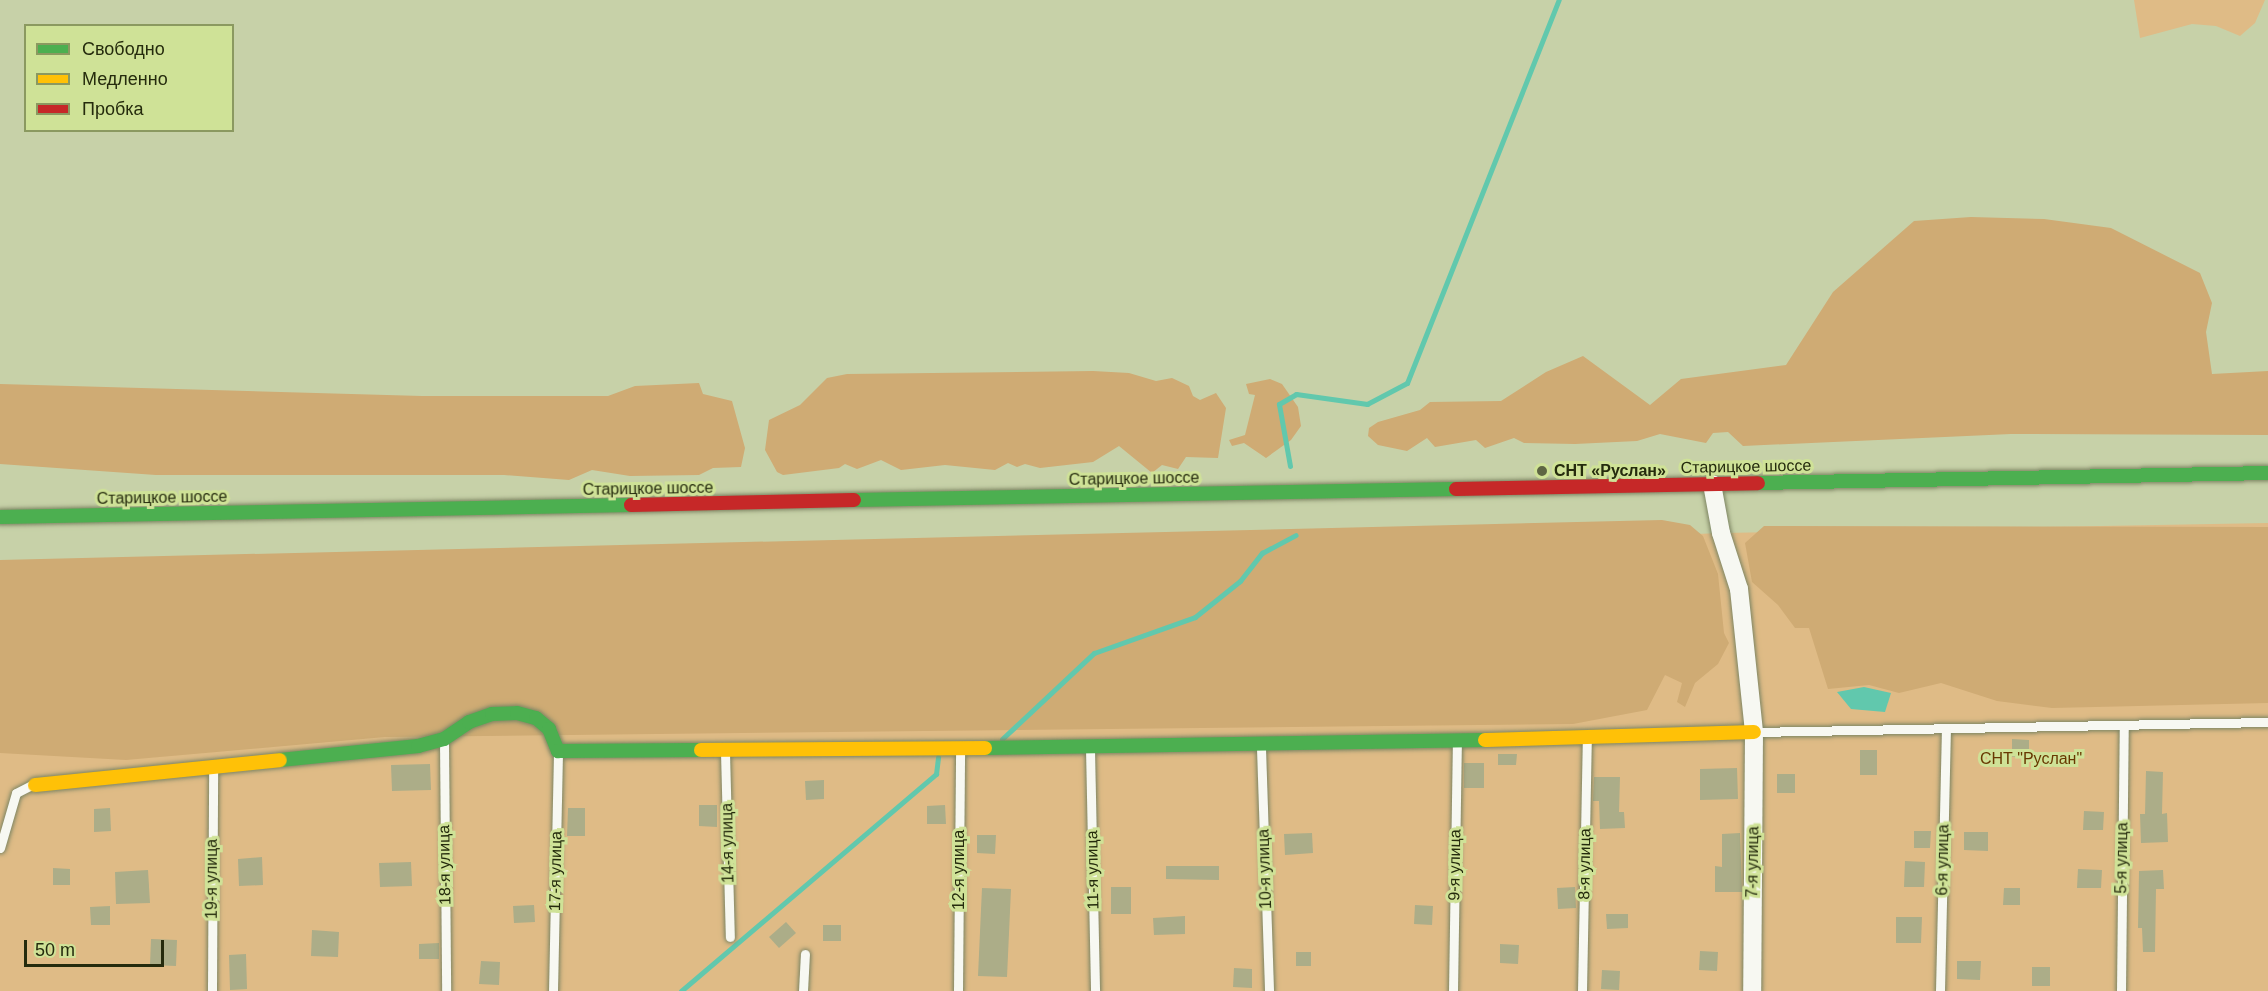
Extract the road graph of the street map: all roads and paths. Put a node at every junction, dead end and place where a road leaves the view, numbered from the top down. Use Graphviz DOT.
graph roads {
  1 [pos="2268,474"];
  2 [pos="1712,484"];
  3 [pos="0,517"];
  4 [pos="2268,722"];
  5 [pos="2124,726"];
  6 [pos="1946,729"];
  7 [pos="1754,732"];
  8 [pos="1587,736"];
  9 [pos="444,739"];
  10 [pos="1457,740"];
  11 [pos="1261,746"];
  12 [pos="725,749"];
  13 [pos="960,749"];
  14 [pos="1090,749"];
  15 [pos="558,751"];
  16 [pos="213,768"];
  17 [pos="35,785"];
  18 [pos="0,848"];
  19 [pos="730,937"];
  20 [pos="805,954"];
  21 [pos="212,991"];
  22 [pos="446,991"];
  23 [pos="553,991"];
  24 [pos="803,991"];
  25 [pos="958,991"];
  26 [pos="1095,991"];
  27 [pos="1269,991"];
  28 [pos="1453,991"];
  29 [pos="1582,991"];
  30 [pos="1752,991"];
  31 [pos="1940,991"];
  32 [pos="2121,991"];
  1 -- 2 [label="main road, Старицкое шоссе"];
  2 -- 3 [label="main road, Старицкое шоссе"];
  2 -- 7 [label="street, 7-я улица"];
  4 -- 5 [label="lane"];
  5 -- 6 [label="lane"];
  5 -- 32 [label="lane, 5-я улица"];
  6 -- 7 [label="lane"];
  6 -- 31 [label="lane, 6-я улица"];
  7 -- 8 [label="main road"];
  7 -- 30 [label="street, 7-я улица"];
  8 -- 10 [label="main road"];
  8 -- 29 [label="lane, 8-я улица"];
  9 -- 15 [label="main road"];
  9 -- 16 [label="main road"];
  9 -- 22 [label="lane, 18-я улица"];
  10 -- 11 [label="main road"];
  10 -- 28 [label="lane, 9-я улица"];
  11 -- 14 [label="main road"];
  11 -- 27 [label="lane, 10-я улица"];
  12 -- 13 [label="main road"];
  12 -- 15 [label="main road"];
  12 -- 19 [label="lane, 14-я улица"];
  13 -- 14 [label="main road"];
  13 -- 25 [label="lane, 12-я улица"];
  14 -- 26 [label="lane, 11-я улица"];
  15 -- 23 [label="lane, 17-я улица"];
  16 -- 17 [label="main road"];
  16 -- 21 [label="lane, 19-я улица"];
  17 -- 18 [label="lane"];
  20 -- 24 [label="lane"];
}
